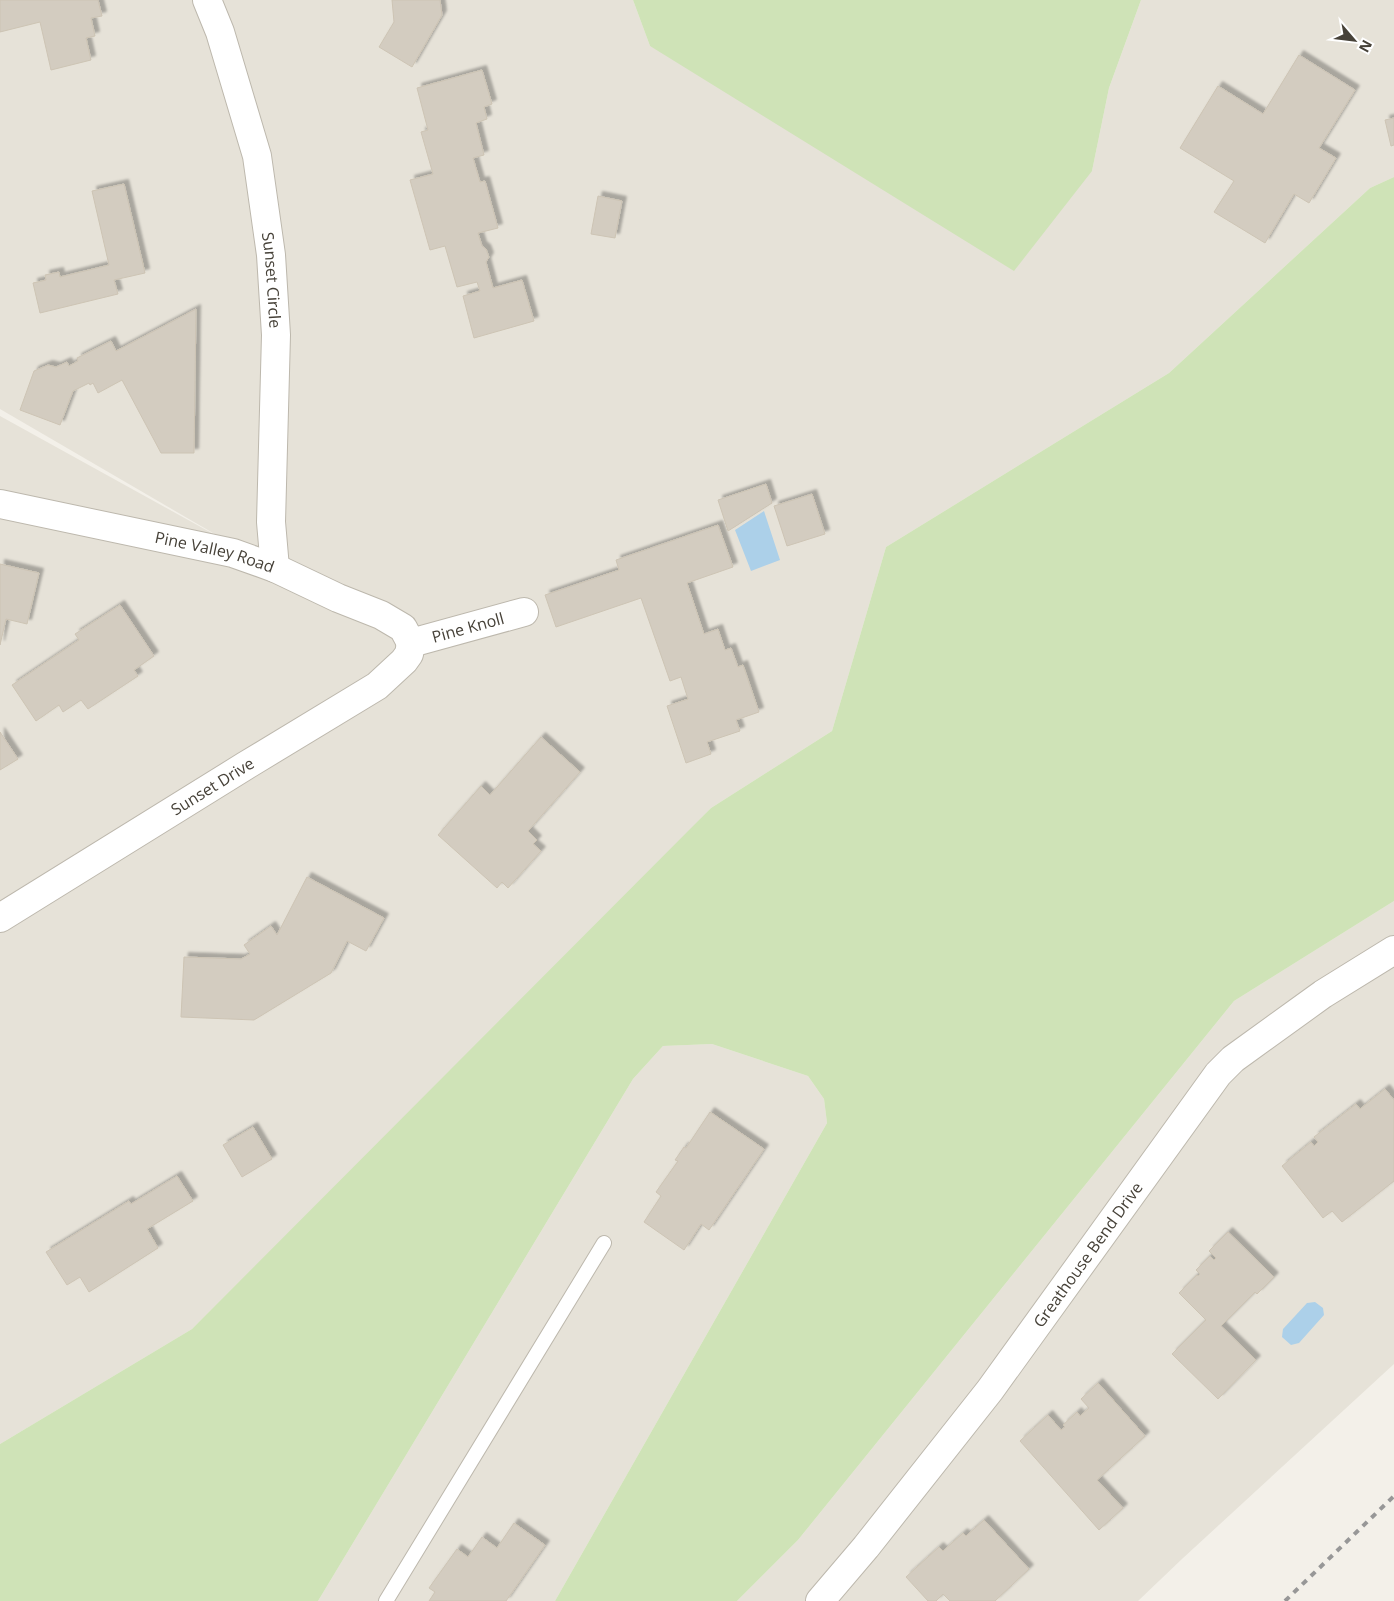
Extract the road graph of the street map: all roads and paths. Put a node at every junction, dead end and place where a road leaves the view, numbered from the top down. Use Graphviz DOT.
graph roads {
  1 [pos="207,0"];
  2 [pos="0,504"];
  3 [pos="274,568"];
  4 [pos="524,612"];
  5 [pos="411,643"];
  6 [pos="0,918"];
  7 [pos="1394,950"];
  8 [pos="604,1243"];
  9 [pos="386,1601"];
  10 [pos="820,1601"];
  1 -- 3 [label="street, Sunset Circle"];
  2 -- 3 [label="street, Pine Valley Road"];
  3 -- 5 [label="street, Pine Valley Road"];
  4 -- 5 [label="street, Pine Knoll"];
  5 -- 6 [label="street, Sunset Drive"];
  7 -- 10 [label="street, Greathouse Bend Drive"];
  8 -- 9 [label="lane"];
}
